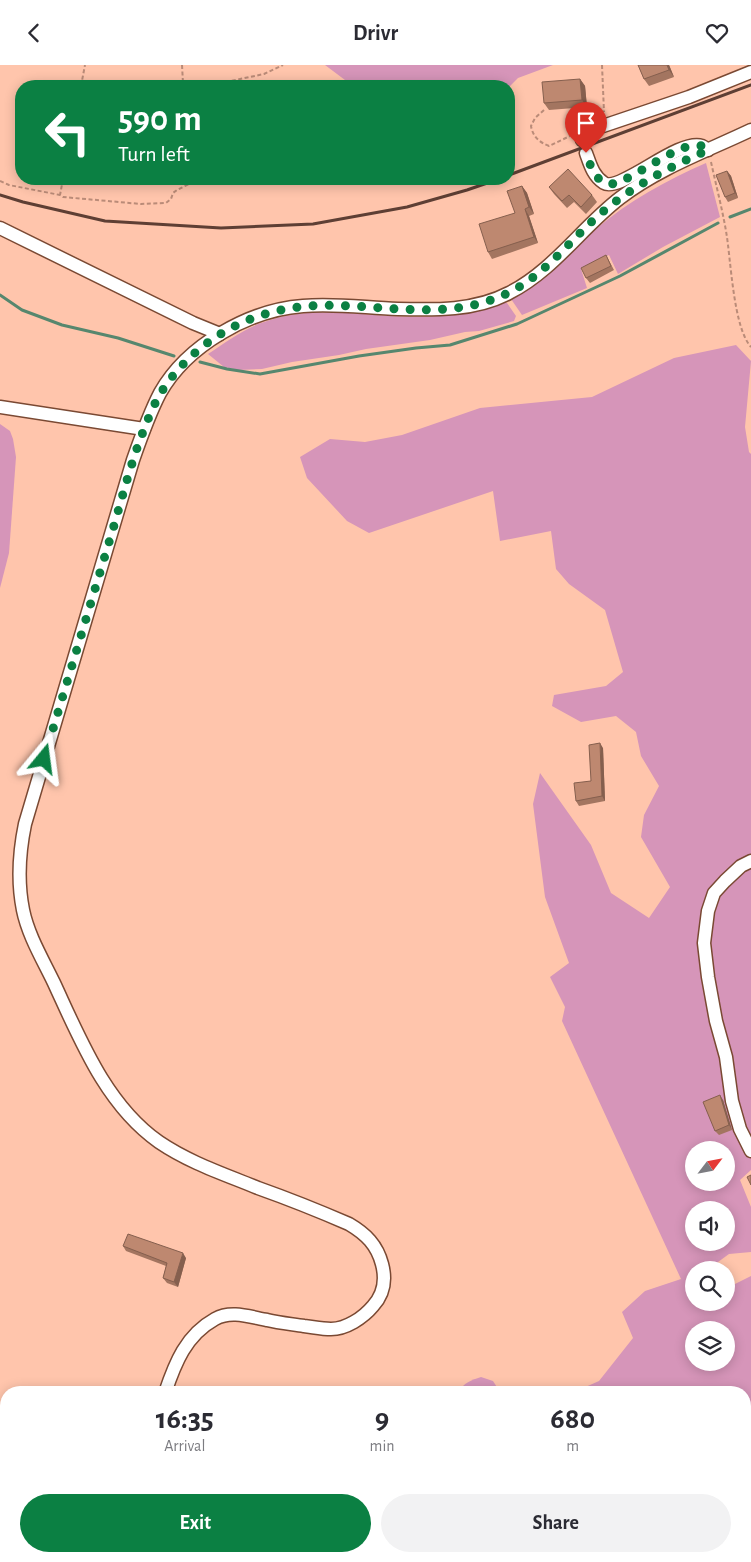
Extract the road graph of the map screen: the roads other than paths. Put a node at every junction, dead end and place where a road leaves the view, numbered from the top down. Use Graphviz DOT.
graph roads {
  1 [pos="751,72"];
  2 [pos="751,130"];
  3 [pos="582,140"];
  4 [pos="708,150"];
  5 [pos="586,153"];
  6 [pos="0,228"];
  7 [pos="220,334"];
  8 [pos="0,407"];
  9 [pos="144,429"];
  10 [pos="751,861"];
  11 [pos="751,1151"];
  12 [pos="168,1386"];
  1 -- 3 [label="street"];
  2 -- 4 [label="street"];
  4 -- 5 [label="street"];
  4 -- 7 [label="street"];
  6 -- 7 [label="street"];
  7 -- 9 [label="street"];
  8 -- 9 [label="street"];
  9 -- 12 [label="street"];
  10 -- 11 [label="street"];
}
